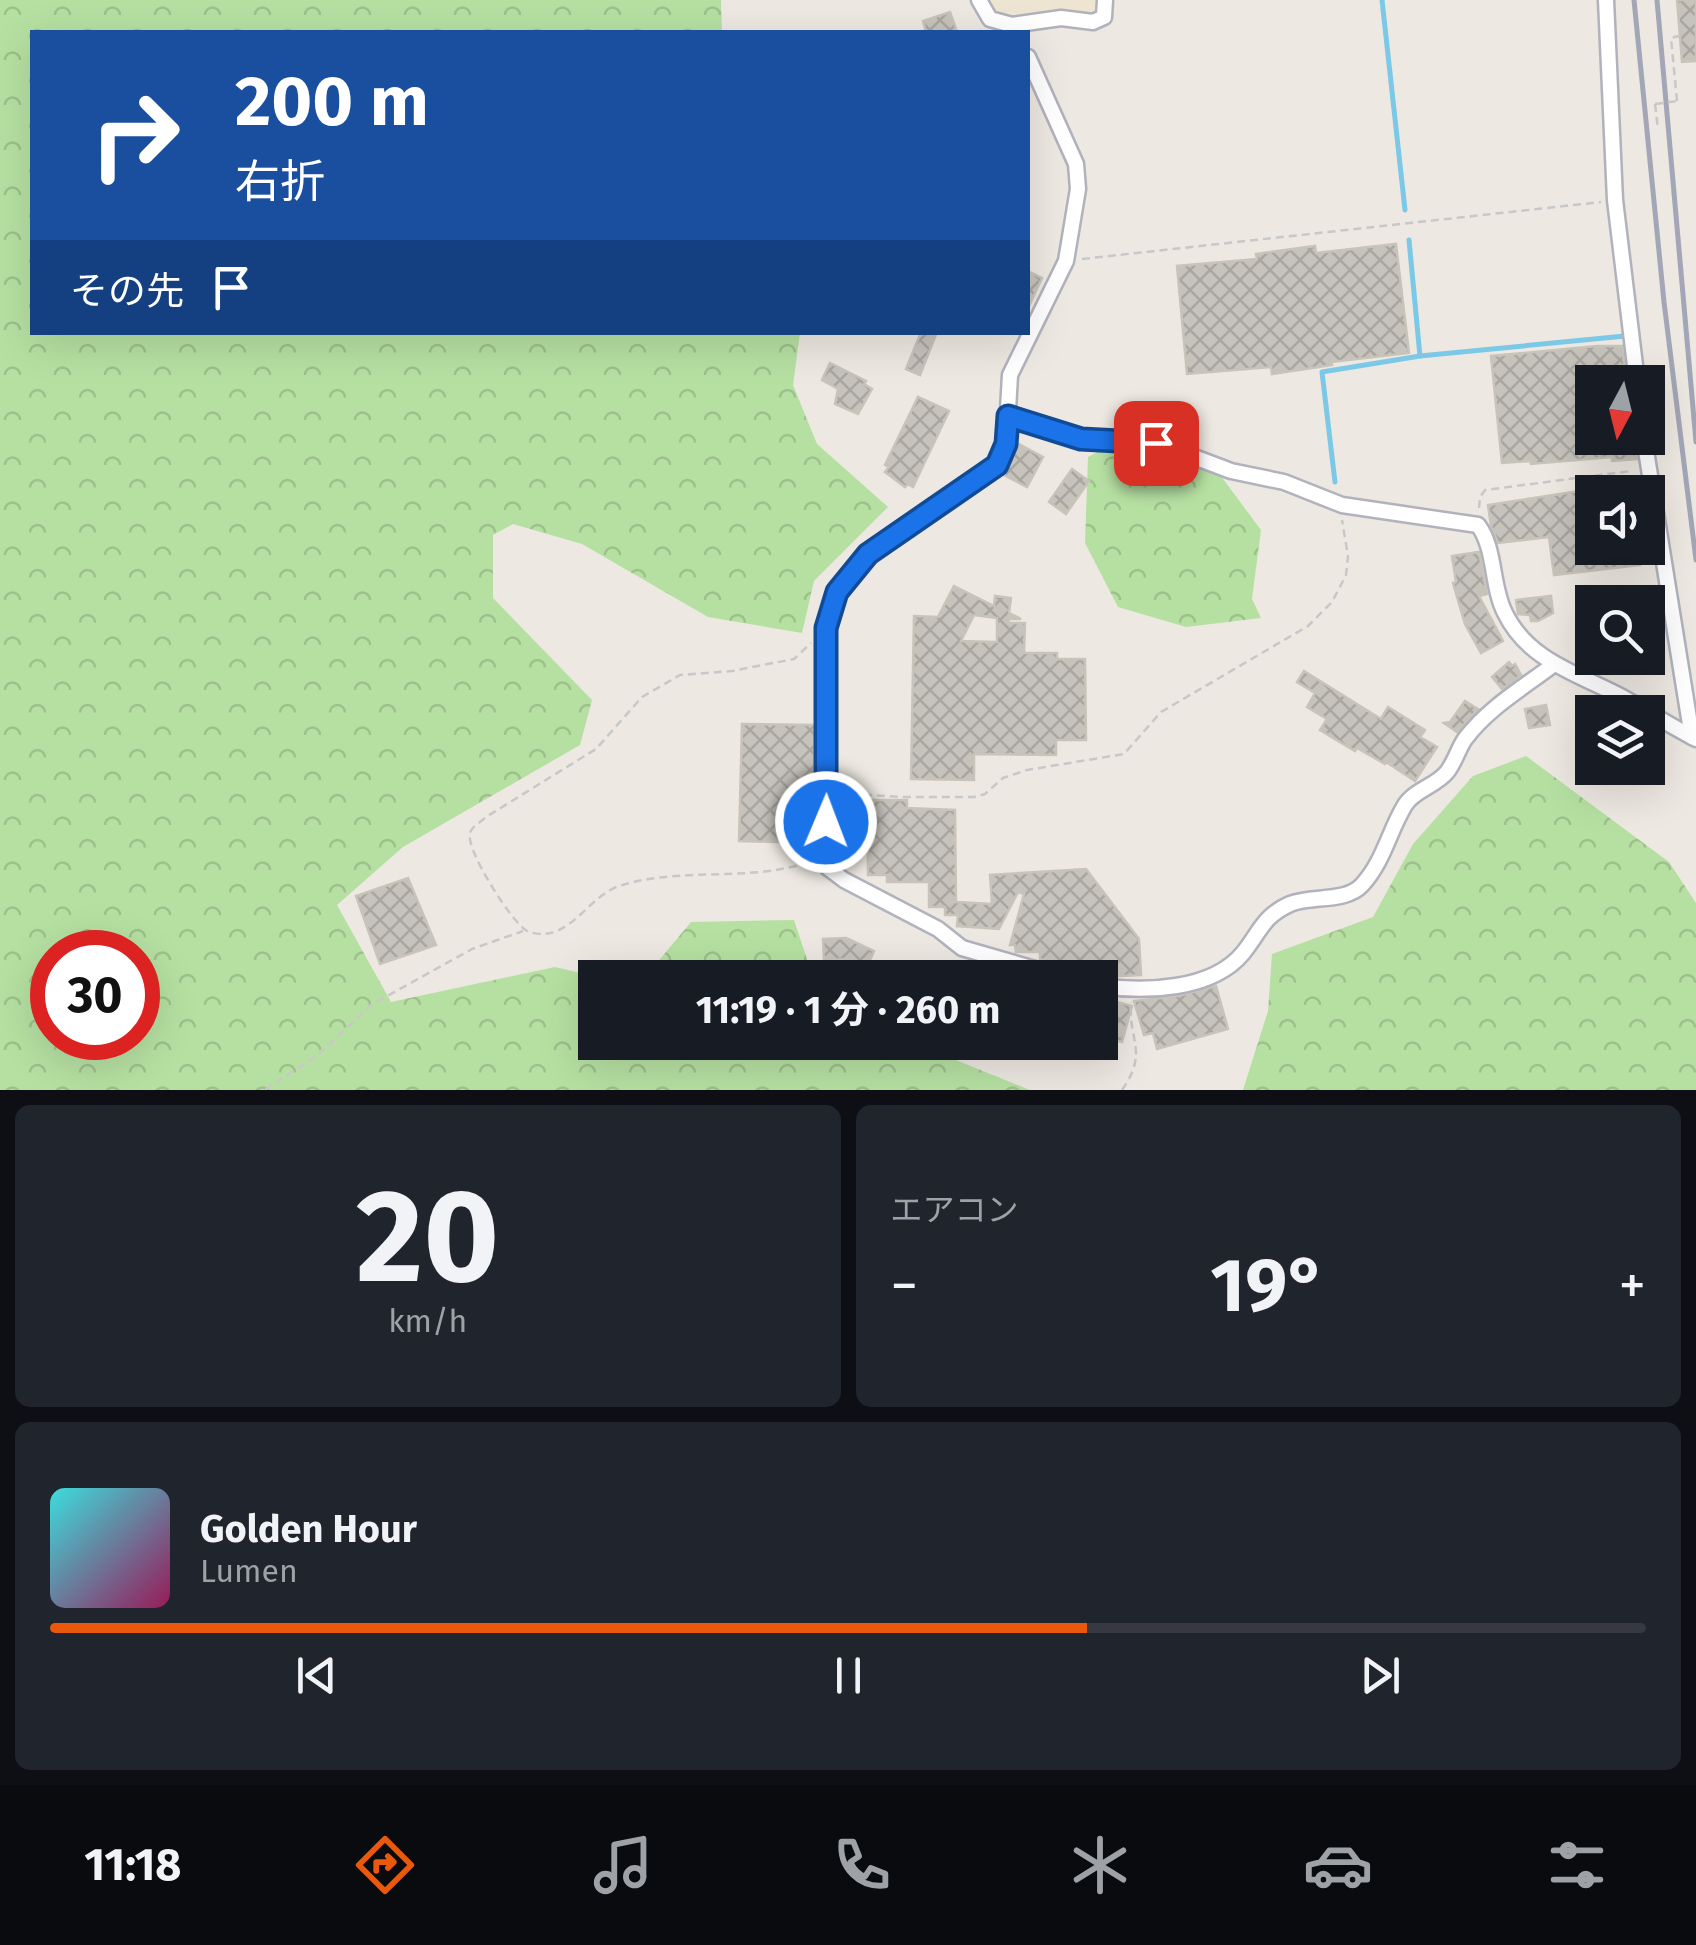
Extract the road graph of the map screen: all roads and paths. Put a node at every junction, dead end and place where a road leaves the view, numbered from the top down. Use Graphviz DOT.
graph roads {
  1 [pos="979,0"];
  2 [pos="1106,0"];
  3 [pos="1606,0"];
  4 [pos="1014,29"];
  5 [pos="1678,36"];
  6 [pos="1030,62"];
  7 [pos="1658,129"];
  8 [pos="1615,200"];
  9 [pos="1066,261"];
  10 [pos="1030,335"];
  11 [pos="1030,335"];
  12 [pos="1635,365"];
  13 [pos="1008,416"];
  14 [pos="1646,455"];
  15 [pos="1648,468"];
  16 [pos="1342,506"];
  17 [pos="1478,525"];
  18 [pos="826,628"];
  19 [pos="1553,665"];
  20 [pos="1694,738"];
  21 [pos="826,792"];
  22 [pos="824,858"];
  23 [pos="524,930"];
  24 [pos="1004,960"];
  25 [pos="1118,988"];
  26 [pos="1132,990"];
  27 [pos="265,1090"];
  28 [pos="1122,1090"];
  1 -- 4 [label="street"];
  2 -- 4 [label="street"];
  3 -- 8 [label="street"];
  5 -- 7 [label="path, bridge"];
  6 -- 9 [label="street"];
  8 -- 9 [label="path"];
  8 -- 12 [label="street"];
  9 -- 10 [label="street"];
  11 -- 13 [label="street"];
  13 -- 16 [label="street"];
  13 -- 18 [label="street"];
  14 -- 15 [label="street"];
  15 -- 17 [label="path"];
  15 -- 20 [label="street"];
  16 -- 17 [label="street"];
  16 -- 21 [label="path"];
  17 -- 19 [label="street"];
  18 -- 21 [label="street"];
  18 -- 23 [label="path"];
  19 -- 20 [label="street"];
  19 -- 26 [label="street"];
  21 -- 22 [label="street"];
  22 -- 23 [label="path"];
  22 -- 24 [label="street"];
  23 -- 27 [label="path"];
  25 -- 26 [label="street"];
  26 -- 28 [label="path"];
}
